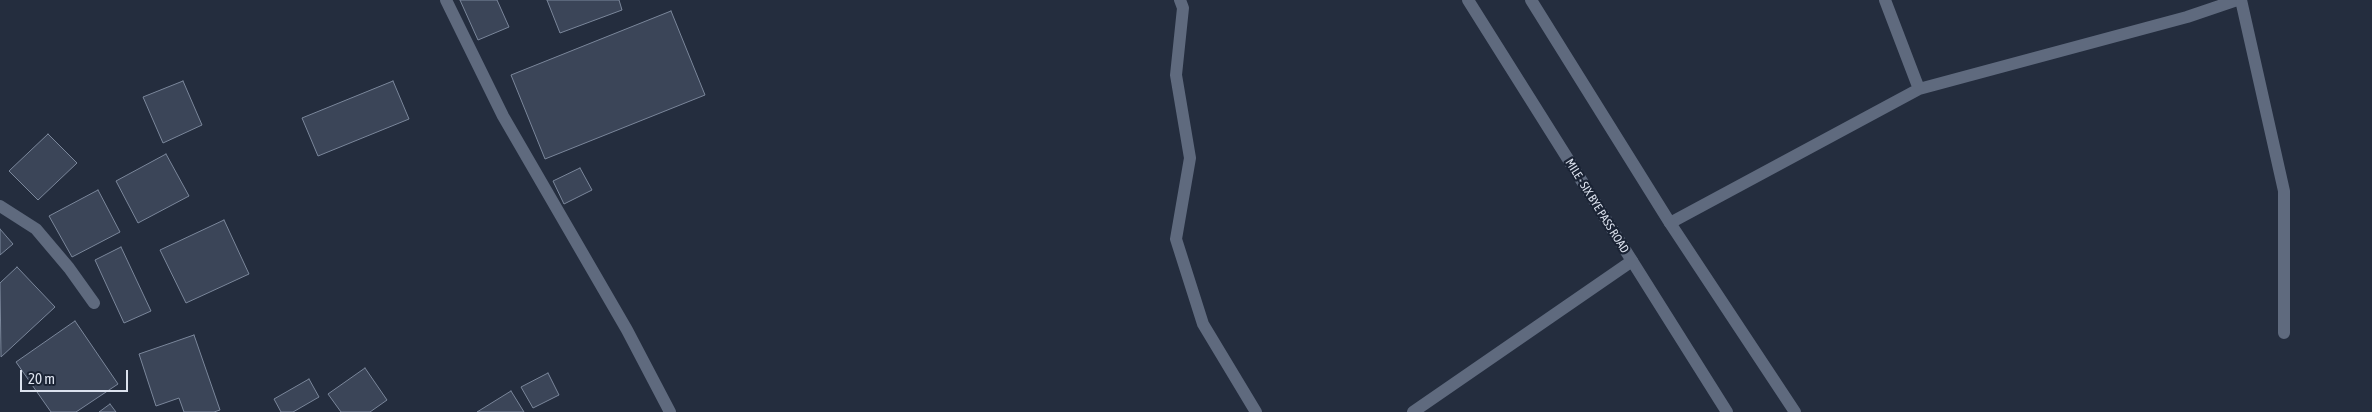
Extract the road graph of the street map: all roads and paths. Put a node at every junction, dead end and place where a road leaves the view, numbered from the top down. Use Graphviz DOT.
graph roads {
  1 [pos="446,0"];
  2 [pos="1180,0"];
  3 [pos="1468,0"];
  4 [pos="1531,0"];
  5 [pos="1885,0"];
  6 [pos="2239,0"];
  7 [pos="1919,89"];
  8 [pos="0,206"];
  9 [pos="1670,223"];
  10 [pos="1632,262"];
  11 [pos="94,303"];
  12 [pos="2284,333"];
  13 [pos="670,412"];
  14 [pos="1256,412"];
  15 [pos="1413,412"];
  16 [pos="1727,412"];
  17 [pos="1795,412"];
  1 -- 13 [label="street"];
  2 -- 14 [label="street"];
  3 -- 10 [label="street, MILE - SIX BYE PASS ROAD"];
  4 -- 9 [label="street"];
  5 -- 7 [label="street"];
  6 -- 7 [label="street"];
  6 -- 12 [label="street"];
  7 -- 9 [label="street"];
  8 -- 11 [label="street"];
  9 -- 17 [label="street"];
  10 -- 15 [label="street"];
  10 -- 16 [label="street, MILE - SIX BYE PASS ROAD"];
}
